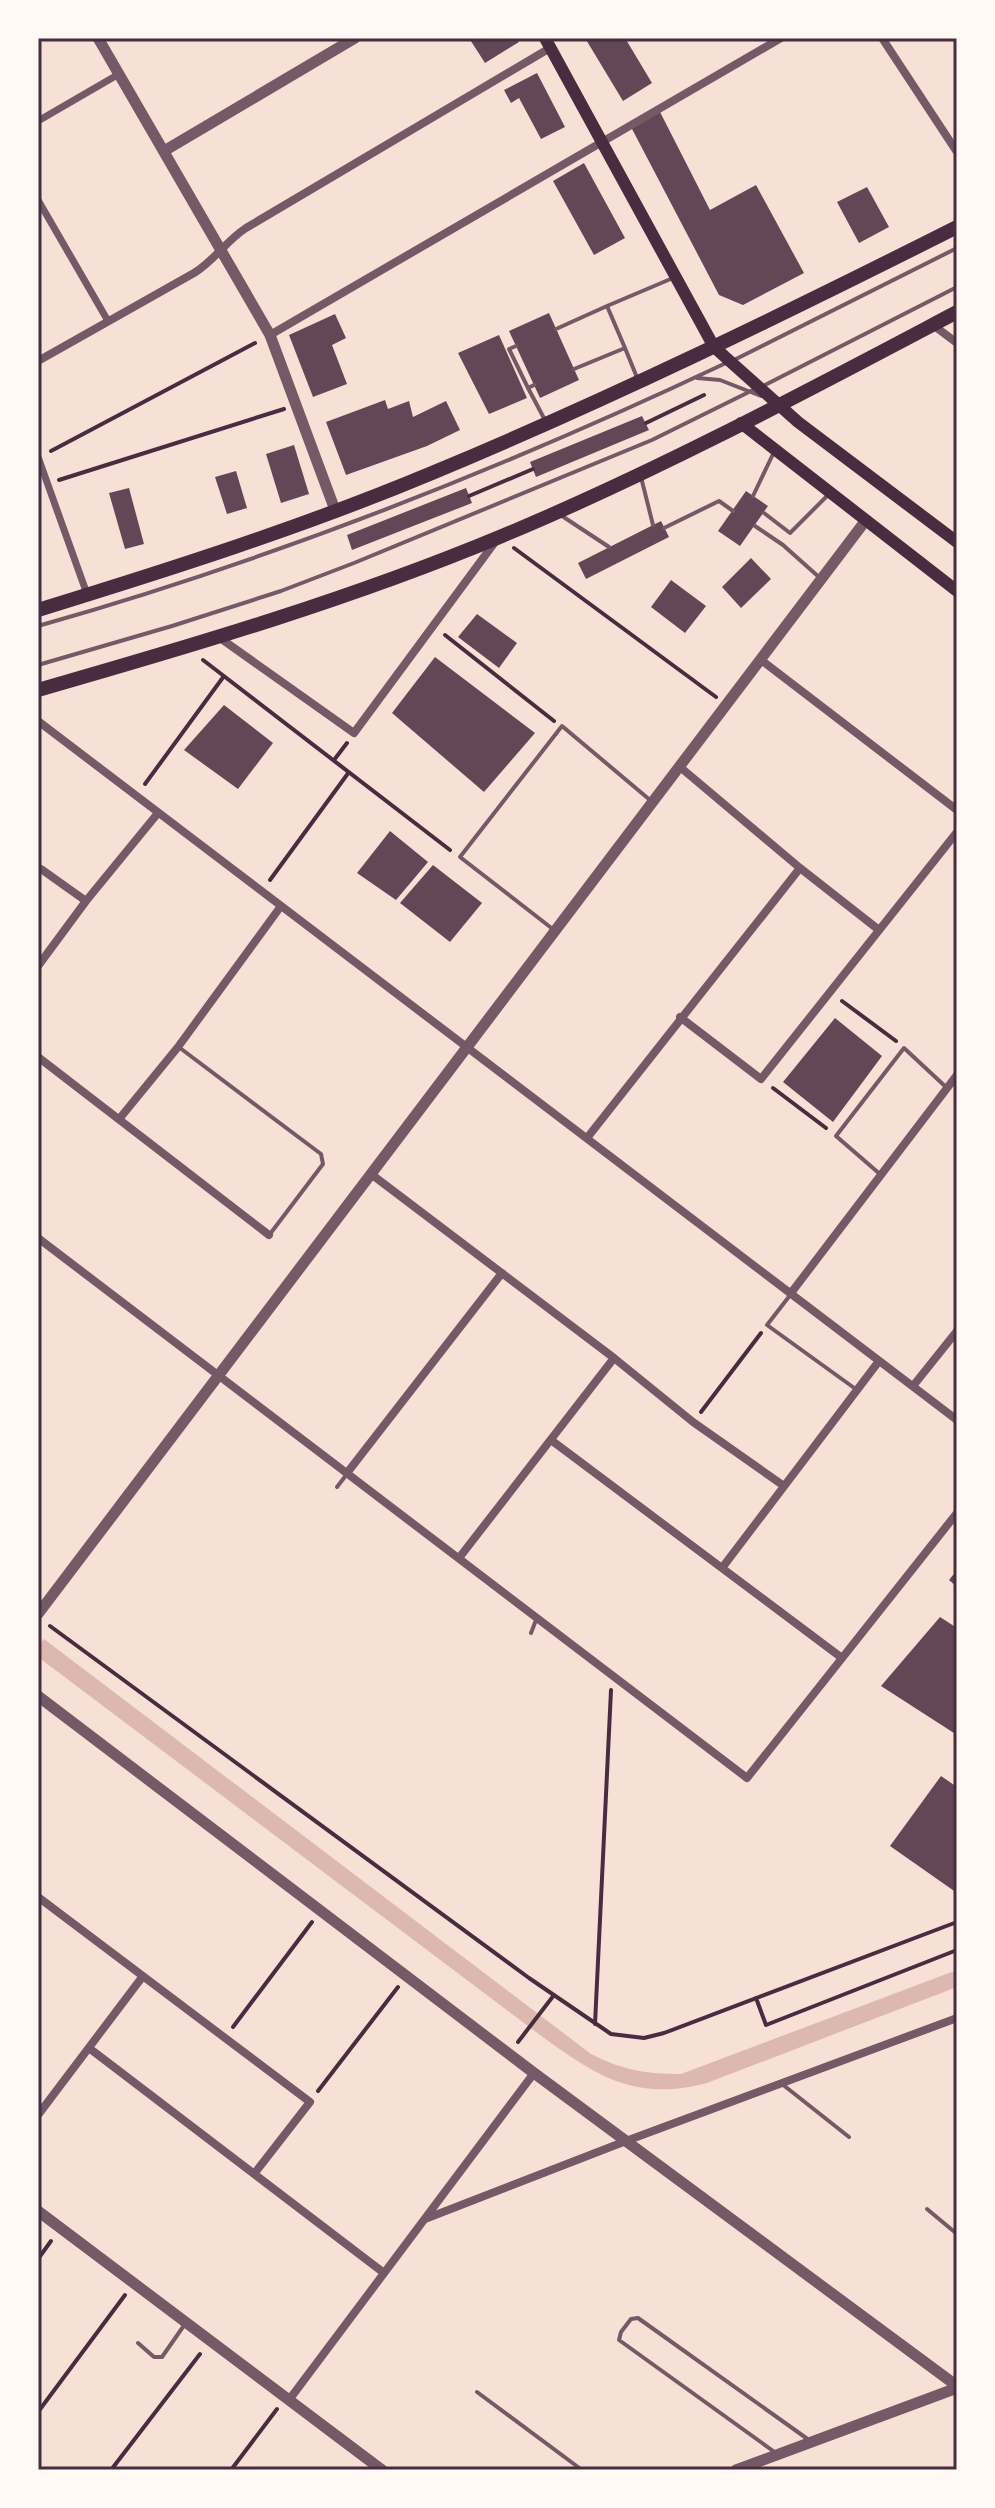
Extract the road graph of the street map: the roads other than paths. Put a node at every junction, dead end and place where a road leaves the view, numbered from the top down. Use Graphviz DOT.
graph roads {
  1 [pos="98,38"];
  2 [pos="355,38"];
  3 [pos="781,38"];
  4 [pos="882,38"];
  5 [pos="547,43"];
  6 [pos="119,74"];
  7 [pos="38,121"];
  8 [pos="601,142"];
  9 [pos="164,151"];
  10 [pos="957,152"];
  11 [pos="38,200"];
  12 [pos="957,227"];
  13 [pos="957,248"];
  14 [pos="221,250"];
  15 [pos="675,277"];
  16 [pos="957,287"];
  17 [pos="607,306"];
  18 [pos="957,312"];
  19 [pos="108,321"];
  20 [pos="933,325"];
  21 [pos="556,329"];
  22 [pos="270,335"];
  23 [pos="957,343"];
  24 [pos="516,346"];
  25 [pos="714,347"];
  26 [pos="625,348"];
  27 [pos="38,361"];
  28 [pos="730,362"];
  29 [pos="574,369"];
  30 [pos="695,378"];
  31 [pos="639,382"];
  32 [pos="534,385"];
  33 [pos="528,388"];
  34 [pos="755,389"];
  35 [pos="778,405"];
  36 [pos="547,423"];
  37 [pos="741,423"];
  38 [pos="775,450"];
  39 [pos="38,457"];
  40 [pos="640,472"];
  41 [pos="831,493"];
  42 [pos="753,496"];
  43 [pos="335,510"];
  44 [pos="733,511"];
  45 [pos="557,512"];
  46 [pos="764,513"];
  47 [pos="866,520"];
  48 [pos="653,525"];
  49 [pos="755,526"];
  50 [pos="664,528"];
  51 [pos="790,533"];
  52 [pos="499,537"];
  53 [pos="957,542"];
  54 [pos="783,545"];
  55 [pos="609,547"];
  56 [pos="822,579"];
  57 [pos="957,591"];
  58 [pos="88,595"];
  59 [pos="38,610"];
  60 [pos="38,626"];
  61 [pos="220,637"];
  62 [pos="761,660"];
  63 [pos="38,665"];
  64 [pos="38,690"];
  65 [pos="38,721"];
  66 [pos="680,767"];
  67 [pos="653,802"];
  68 [pos="957,810"];
  69 [pos="158,813"];
  70 [pos="957,832"];
  71 [pos="800,868"];
  72 [pos="39,870"];
  73 [pos="86,901"];
  74 [pos="281,906"];
  75 [pos="879,930"];
  76 [pos="556,931"];
  77 [pos="38,966"];
  78 [pos="680,1017"];
  79 [pos="178,1047"];
  80 [pos="467,1047"];
  81 [pos="38,1057"];
  82 [pos="957,1075"];
  83 [pos="947,1088"];
  84 [pos="120,1118"];
  85 [pos="587,1138"];
  86 [pos="371,1174"];
  87 [pos="881,1175"];
  88 [pos="269,1235"];
  89 [pos="38,1238"];
  90 [pos="502,1273"];
  91 [pos="791,1293"];
  92 [pos="957,1331"];
  93 [pos="614,1358"];
  94 [pos="879,1361"];
  95 [pos="219,1375"];
  96 [pos="913,1386"];
  97 [pos="857,1390"];
  98 [pos="957,1420"];
  99 [pos="551,1440"];
  100 [pos="347,1473"];
  101 [pos="784,1486"];
  102 [pos="337,1487"];
  103 [pos="957,1513"];
  104 [pos="459,1558"];
  105 [pos="722,1568"];
  106 [pos="38,1615"];
  107 [pos="536,1618"];
  108 [pos="531,1633"];
  109 [pos="842,1658"];
  110 [pos="38,1696"];
  111 [pos="38,1897"];
  112 [pos="143,1976"];
  113 [pos="957,2018"];
  114 [pos="89,2048"];
  115 [pos="534,2073"];
  116 [pos="781,2083"];
  117 [pos="38,2115"];
  118 [pos="849,2137"];
  119 [pos="626,2141"];
  120 [pos="254,2174"];
  121 [pos="927,2209"];
  122 [pos="38,2211"];
  123 [pos="425,2219"];
  124 [pos="957,2234"];
  125 [pos="384,2273"];
  126 [pos="186,2323"];
  127 [pos="138,2343"];
  128 [pos="957,2387"];
  129 [pos="477,2392"];
  130 [pos="288,2399"];
  131 [pos="811,2442"];
  132 [pos="778,2454"];
  133 [pos="382,2470"];
  134 [pos="582,2470"];
  135 [pos="736,2470"];
  1 -- 6 [label="street"];
  2 -- 9 [label="street"];
  3 -- 8 [label="street"];
  4 -- 10 [label="street"];
  5 -- 8 [label="main road"];
  5 -- 14 [label="street"];
  6 -- 7 [label="street"];
  6 -- 9 [label="street"];
  8 -- 15 [label="main road"];
  8 -- 22 [label="street"];
  9 -- 14 [label="street"];
  11 -- 19 [label="street"];
  12 -- 25 [label="main road"];
  13 -- 28 [label="lane"];
  14 -- 19 [label="street"];
  14 -- 22 [label="street"];
  15 -- 17 [label="lane"];
  15 -- 25 [label="main road"];
  16 -- 34 [label="lane"];
  17 -- 21 [label="lane"];
  17 -- 26 [label="lane"];
  18 -- 20 [label="main road"];
  19 -- 27 [label="street"];
  20 -- 23 [label="street"];
  20 -- 35 [label="main road"];
  22 -- 43 [label="street"];
  24 -- 33 [label="lane"];
  25 -- 28 [label="main road"];
  25 -- 31 [label="main road"];
  26 -- 29 [label="lane"];
  26 -- 31 [label="lane"];
  28 -- 30 [label="lane"];
  28 -- 34 [label="main road"];
  30 -- 34 [label="lane"];
  30 -- 60 [label="lane"];
  31 -- 36 [label="main road"];
  32 -- 33 [label="lane"];
  33 -- 36 [label="lane"];
  34 -- 35 [label="main road"];
  34 -- 63 [label="lane"];
  35 -- 37 [label="main road"];
  35 -- 53 [label="main road"];
  36 -- 43 [label="main road"];
  37 -- 38 [label="main road"];
  37 -- 40 [label="main road"];
  38 -- 41 [label="main road"];
  38 -- 42 [label="lane"];
  39 -- 58 [label="street"];
  40 -- 45 [label="main road"];
  40 -- 48 [label="lane"];
  41 -- 47 [label="main road"];
  41 -- 51 [label="lane"];
  43 -- 58 [label="main road"];
  44 -- 50 [label="lane"];
  45 -- 52 [label="main road"];
  45 -- 55 [label="lane"];
  46 -- 51 [label="lane"];
  47 -- 56 [label="street"];
  47 -- 57 [label="main road"];
  49 -- 54 [label="lane"];
  51 -- 54 [label="lane"];
  52 -- 61 [label="main road"];
  52 -- 61 [label="street"];
  54 -- 56 [label="lane"];
  56 -- 62 [label="street"];
  58 -- 59 [label="main road"];
  61 -- 64 [label="main road"];
  62 -- 66 [label="street"];
  62 -- 68 [label="street"];
  65 -- 69 [label="street"];
  66 -- 67 [label="street"];
  66 -- 71 [label="street"];
  67 -- 76 [label="street"];
  67 -- 76 [label="lane"];
  69 -- 73 [label="street"];
  69 -- 74 [label="street"];
  70 -- 75 [label="street"];
  71 -- 75 [label="street"];
  71 -- 78 [label="street"];
  72 -- 73 [label="street"];
  73 -- 77 [label="street"];
  74 -- 79 [label="street"];
  74 -- 80 [label="street"];
  75 -- 78 [label="street"];
  76 -- 80 [label="street"];
  78 -- 85 [label="street"];
  79 -- 84 [label="street"];
  79 -- 88 [label="lane"];
  80 -- 85 [label="street"];
  80 -- 86 [label="street"];
  81 -- 84 [label="street"];
  82 -- 83 [label="street"];
  83 -- 87 [label="street"];
  83 -- 87 [label="lane"];
  84 -- 88 [label="street"];
  85 -- 91 [label="street"];
  86 -- 90 [label="street"];
  86 -- 95 [label="street"];
  87 -- 91 [label="street"];
  89 -- 95 [label="street"];
  90 -- 93 [label="street"];
  90 -- 100 [label="street"];
  91 -- 94 [label="street"];
  91 -- 97 [label="lane"];
  92 -- 96 [label="street"];
  93 -- 99 [label="street"];
  93 -- 101 [label="street"];
  94 -- 96 [label="street"];
  94 -- 97 [label="street"];
  95 -- 100 [label="street"];
  95 -- 106 [label="street"];
  96 -- 98 [label="street"];
  97 -- 101 [label="street"];
  99 -- 104 [label="street"];
  99 -- 105 [label="street"];
  100 -- 102 [label="lane"];
  100 -- 104 [label="street"];
  101 -- 105 [label="street"];
  103 -- 109 [label="street"];
  104 -- 107 [label="street"];
  105 -- 109 [label="street"];
  107 -- 108 [label="lane"];
  107 -- 109 [label="street"];
  110 -- 115 [label="street"];
  111 -- 112 [label="street"];
  112 -- 114 [label="street"];
  112 -- 120 [label="street"];
  113 -- 116 [label="street"];
  114 -- 117 [label="street"];
  114 -- 120 [label="street"];
  115 -- 119 [label="street"];
  115 -- 123 [label="street"];
  116 -- 118 [label="lane"];
  116 -- 119 [label="street"];
  119 -- 123 [label="street"];
  119 -- 128 [label="street"];
  120 -- 125 [label="street"];
  121 -- 124 [label="lane"];
  122 -- 126 [label="street"];
  123 -- 125 [label="street"];
  125 -- 130 [label="street"];
  126 -- 127 [label="lane"];
  126 -- 130 [label="street"];
  128 -- 131 [label="street"];
  129 -- 134 [label="lane"];
  130 -- 133 [label="street"];
  131 -- 132 [label="street"];
  131 -- 132 [label="lane"];
  132 -- 135 [label="street"];
}
